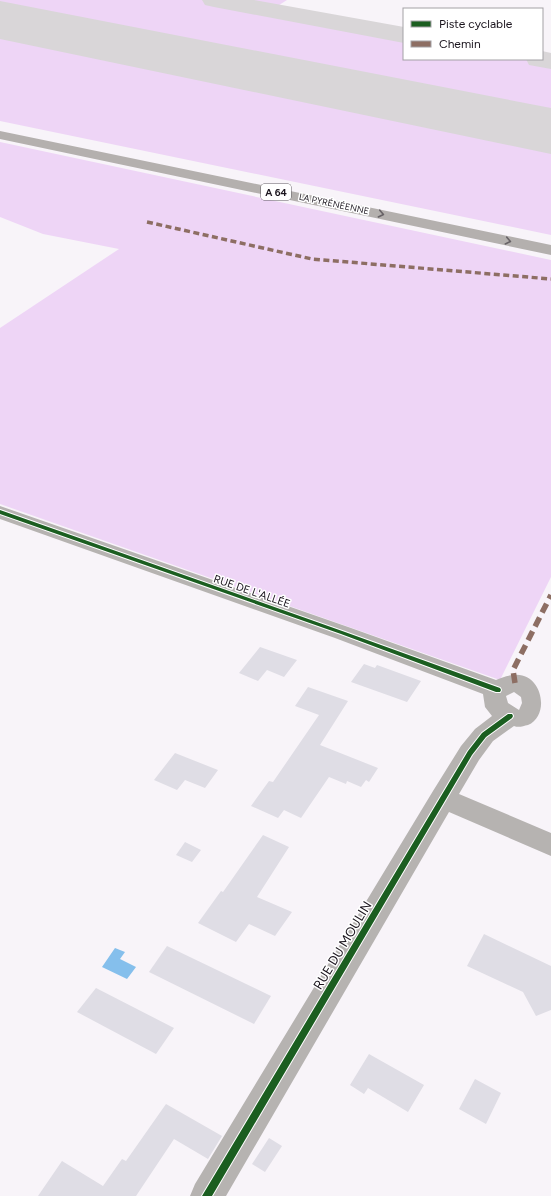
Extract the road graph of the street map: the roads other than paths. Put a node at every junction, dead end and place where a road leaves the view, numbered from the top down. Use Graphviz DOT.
graph roads {
  1 [pos="0,126"];
  2 [pos="0,135"];
  3 [pos="551,240"];
  4 [pos="551,250"];
  5 [pos="0,512"];
  6 [pos="498,690"];
  7 [pos="547,709"];
  8 [pos="510,716"];
  9 [pos="442,798"];
  10 [pos="551,845"];
  11 [pos="207,1196"];
  1 -- 3 [label="highway, LA PYRÉNÉENNE / A 64"];
  2 -- 4 [label="highway, LA PYRÉNÉENNE / A 64, one-way"];
  5 -- 6 [label="street, RUE DE L'ALLÉE"];
  6 -- 7 [label="street"];
  6 -- 8 [label="street"];
  7 -- 8 [label="street"];
  8 -- 9 [label="street, RUE DU MOULIN"];
  9 -- 10 [label="street"];
  9 -- 11 [label="street, RUE DU MOULIN"];
}
